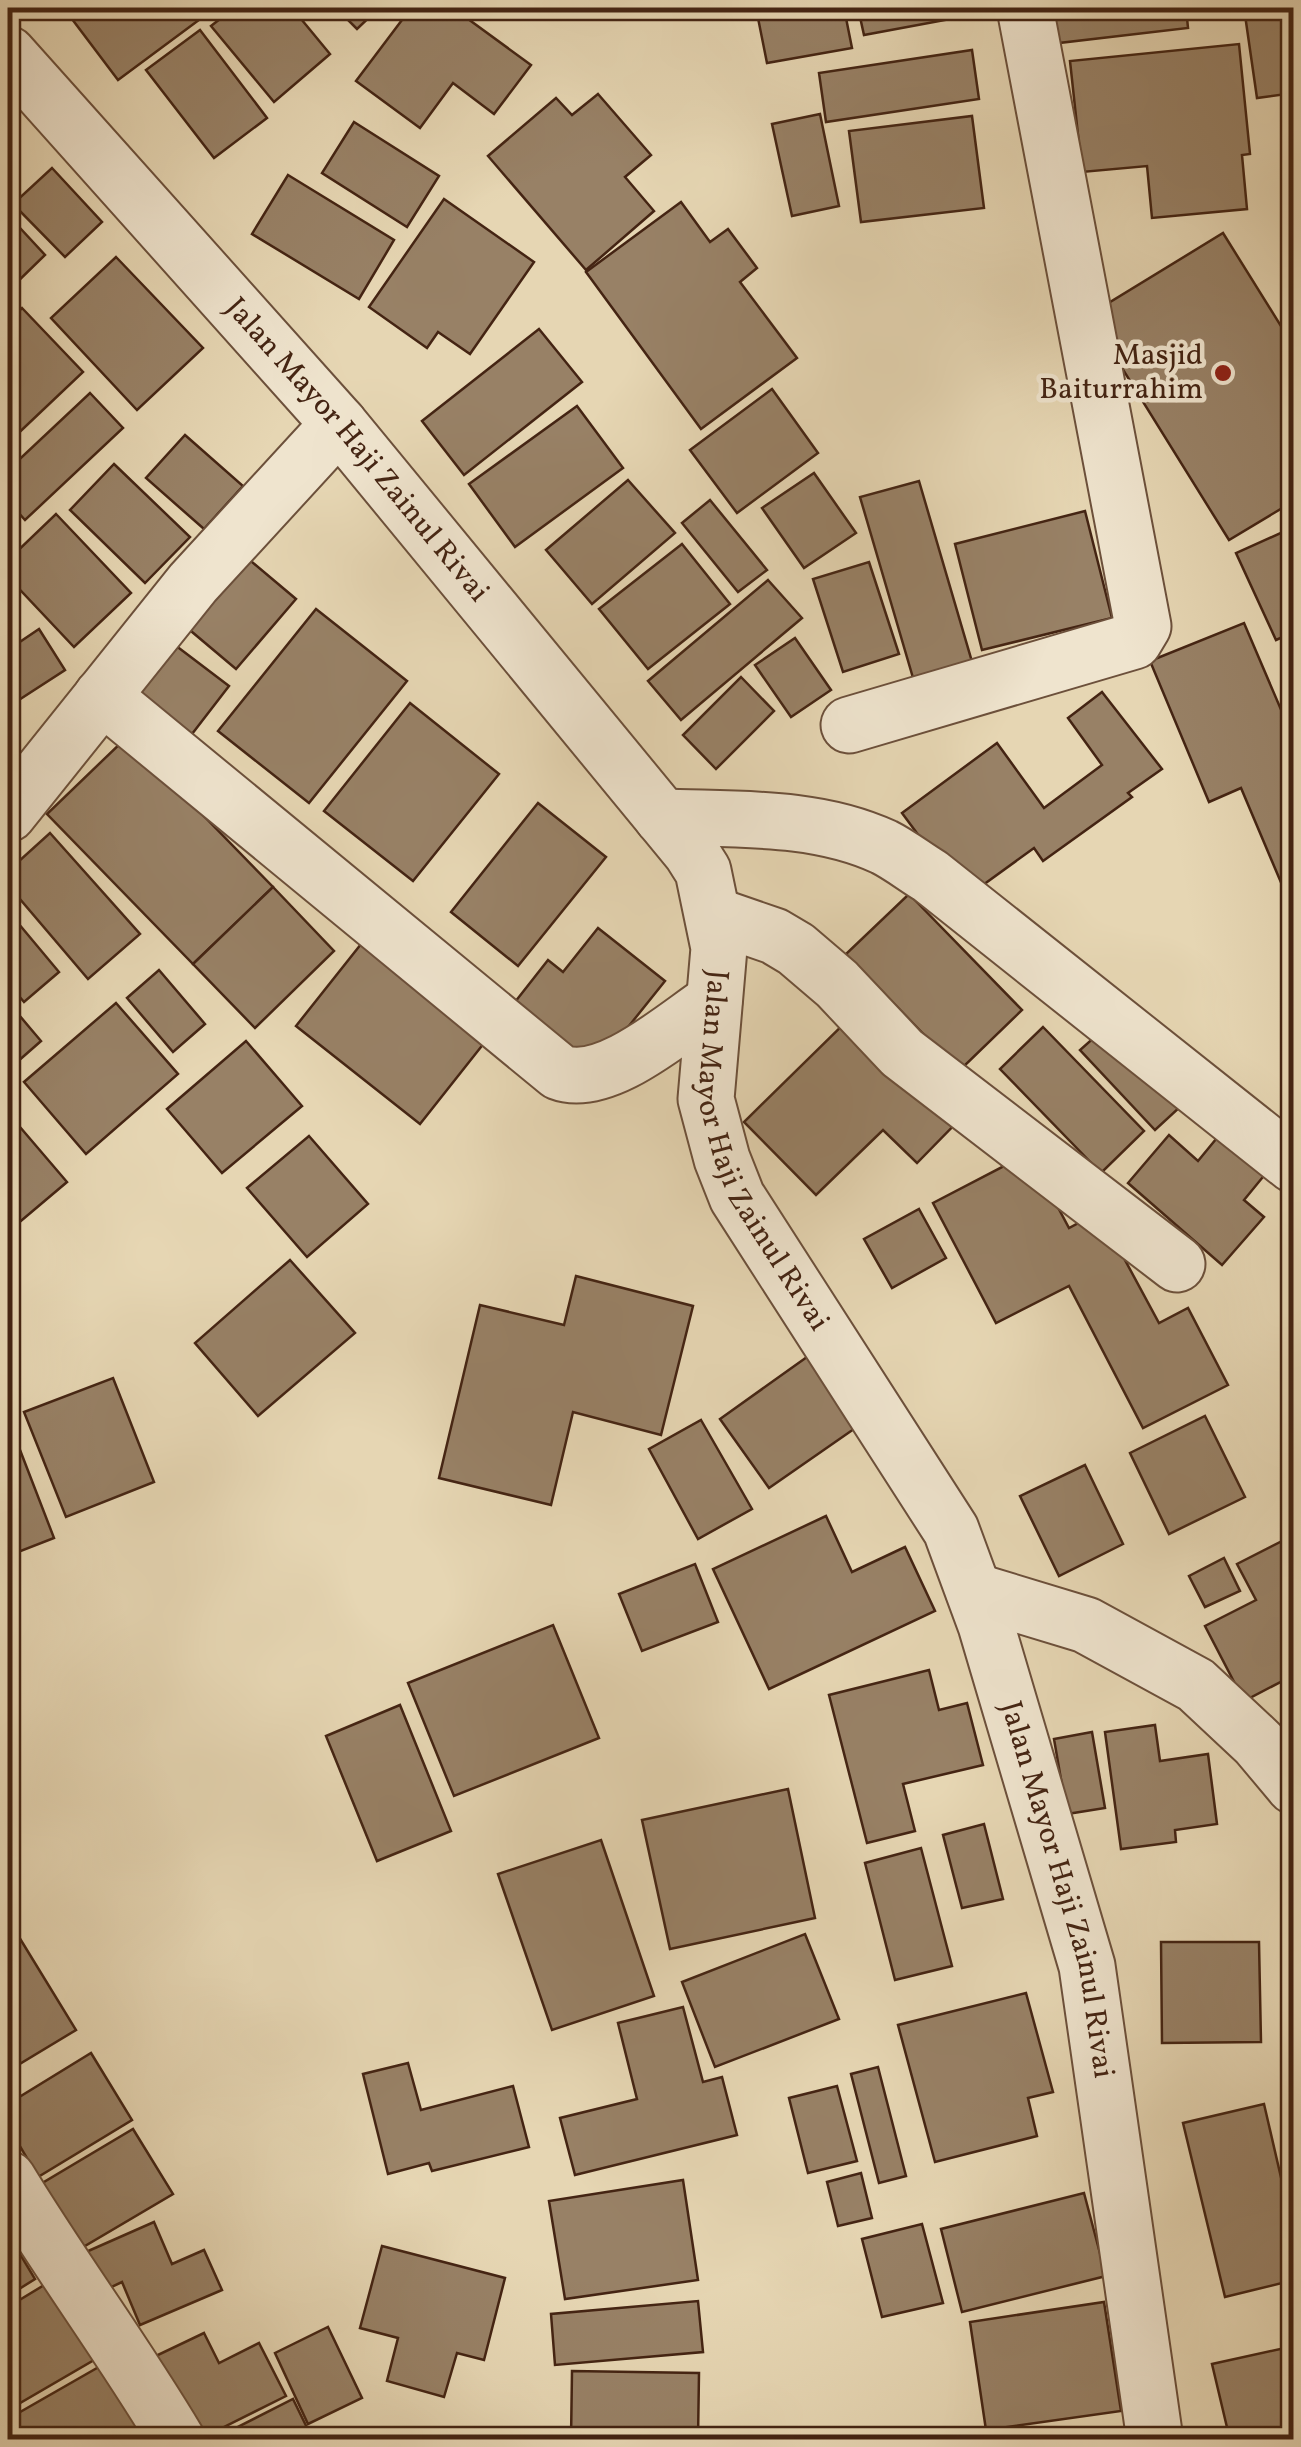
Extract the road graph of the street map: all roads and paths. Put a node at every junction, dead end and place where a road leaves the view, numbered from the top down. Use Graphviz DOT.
graph roads {
  1 [pos="1026,8"];
  2 [pos="8,54"];
  3 [pos="339,424"];
  4 [pos="102,696"];
  5 [pos="849,725"];
  6 [pos="8,814"];
  7 [pos="662,817"];
  8 [pos="713,915"];
  9 [pos="714,1001"];
  10 [pos="1294,1165"];
  11 [pos="1178,1264"];
  12 [pos="974,1591"];
  13 [pos="1294,1786"];
  14 [pos="8,2180"];
  15 [pos="177,2440"];
  16 [pos="1156,2440"];
  1 -- 5 [label="street"];
  2 -- 3 [label="street, Jalan Mayor Haji Zainul Rivai"];
  3 -- 4 [label="street"];
  3 -- 7 [label="street, Jalan Mayor Haji Zainul Rivai"];
  4 -- 6 [label="street"];
  4 -- 9 [label="street"];
  7 -- 8 [label="street, Jalan Mayor Haji Zainul Rivai"];
  7 -- 10 [label="street"];
  8 -- 9 [label="street, Jalan Mayor Haji Zainul Rivai"];
  8 -- 11 [label="street"];
  9 -- 12 [label="street, Jalan Mayor Haji Zainul Rivai"];
  12 -- 13 [label="street"];
  12 -- 16 [label="street, Jalan Mayor Haji Zainul Rivai"];
  14 -- 15 [label="street"];
}
